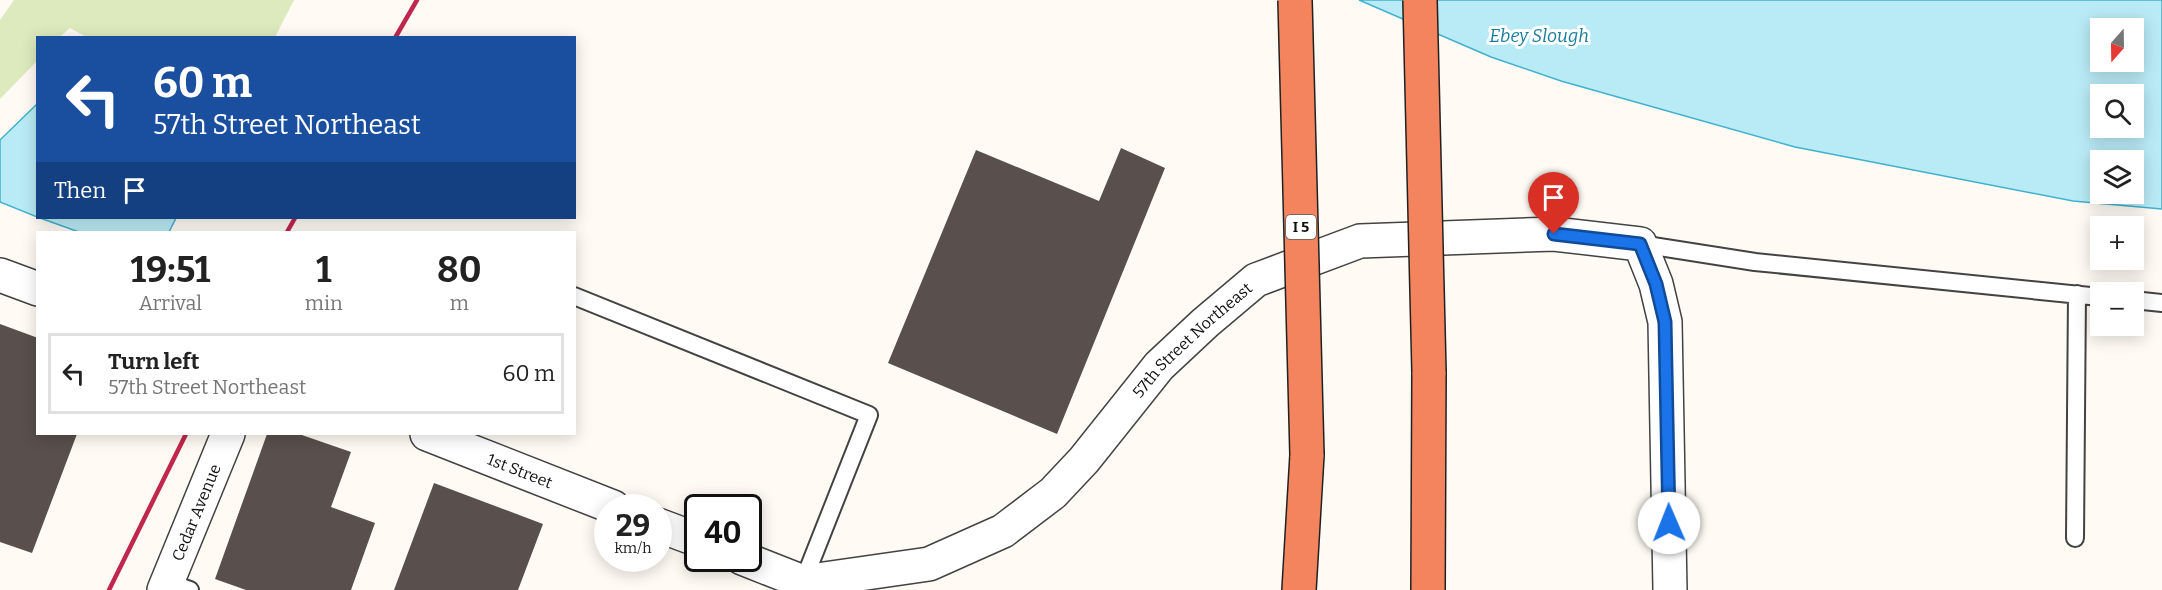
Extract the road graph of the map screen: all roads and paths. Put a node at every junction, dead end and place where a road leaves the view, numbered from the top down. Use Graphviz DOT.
graph roads {
  1 [pos="1295,0"];
  2 [pos="1420,0"];
  3 [pos="1640,244"];
  4 [pos="0,275"];
  5 [pos="36,288"];
  6 [pos="2077,294"];
  7 [pos="2090,296"];
  8 [pos="576,297"];
  9 [pos="2144,301"];
  10 [pos="2162,303"];
  11 [pos="228,435"];
  12 [pos="433,435"];
  13 [pos="594,499"];
  14 [pos="2075,538"];
  15 [pos="762,566"];
  16 [pos="803,582"];
  17 [pos="174,587"];
  18 [pos="1299,590"];
  19 [pos="1428,590"];
  20 [pos="1670,590"];
  1 -- 18 [label="highway, I 5, bridge"];
  2 -- 19 [label="highway, bridge"];
  3 -- 6 [label="lane"];
  3 -- 16 [label="street, 57th Street Northeast"];
  3 -- 20 [label="street"];
  4 -- 5 [label="street"];
  6 -- 7 [label="lane"];
  6 -- 14 [label="lane"];
  8 -- 16 [label="lane"];
  9 -- 10 [label="lane"];
  11 -- 17 [label="street, Cedar Avenue"];
  12 -- 13 [label="street, 1st Street"];
  15 -- 16 [label="street"];
}
